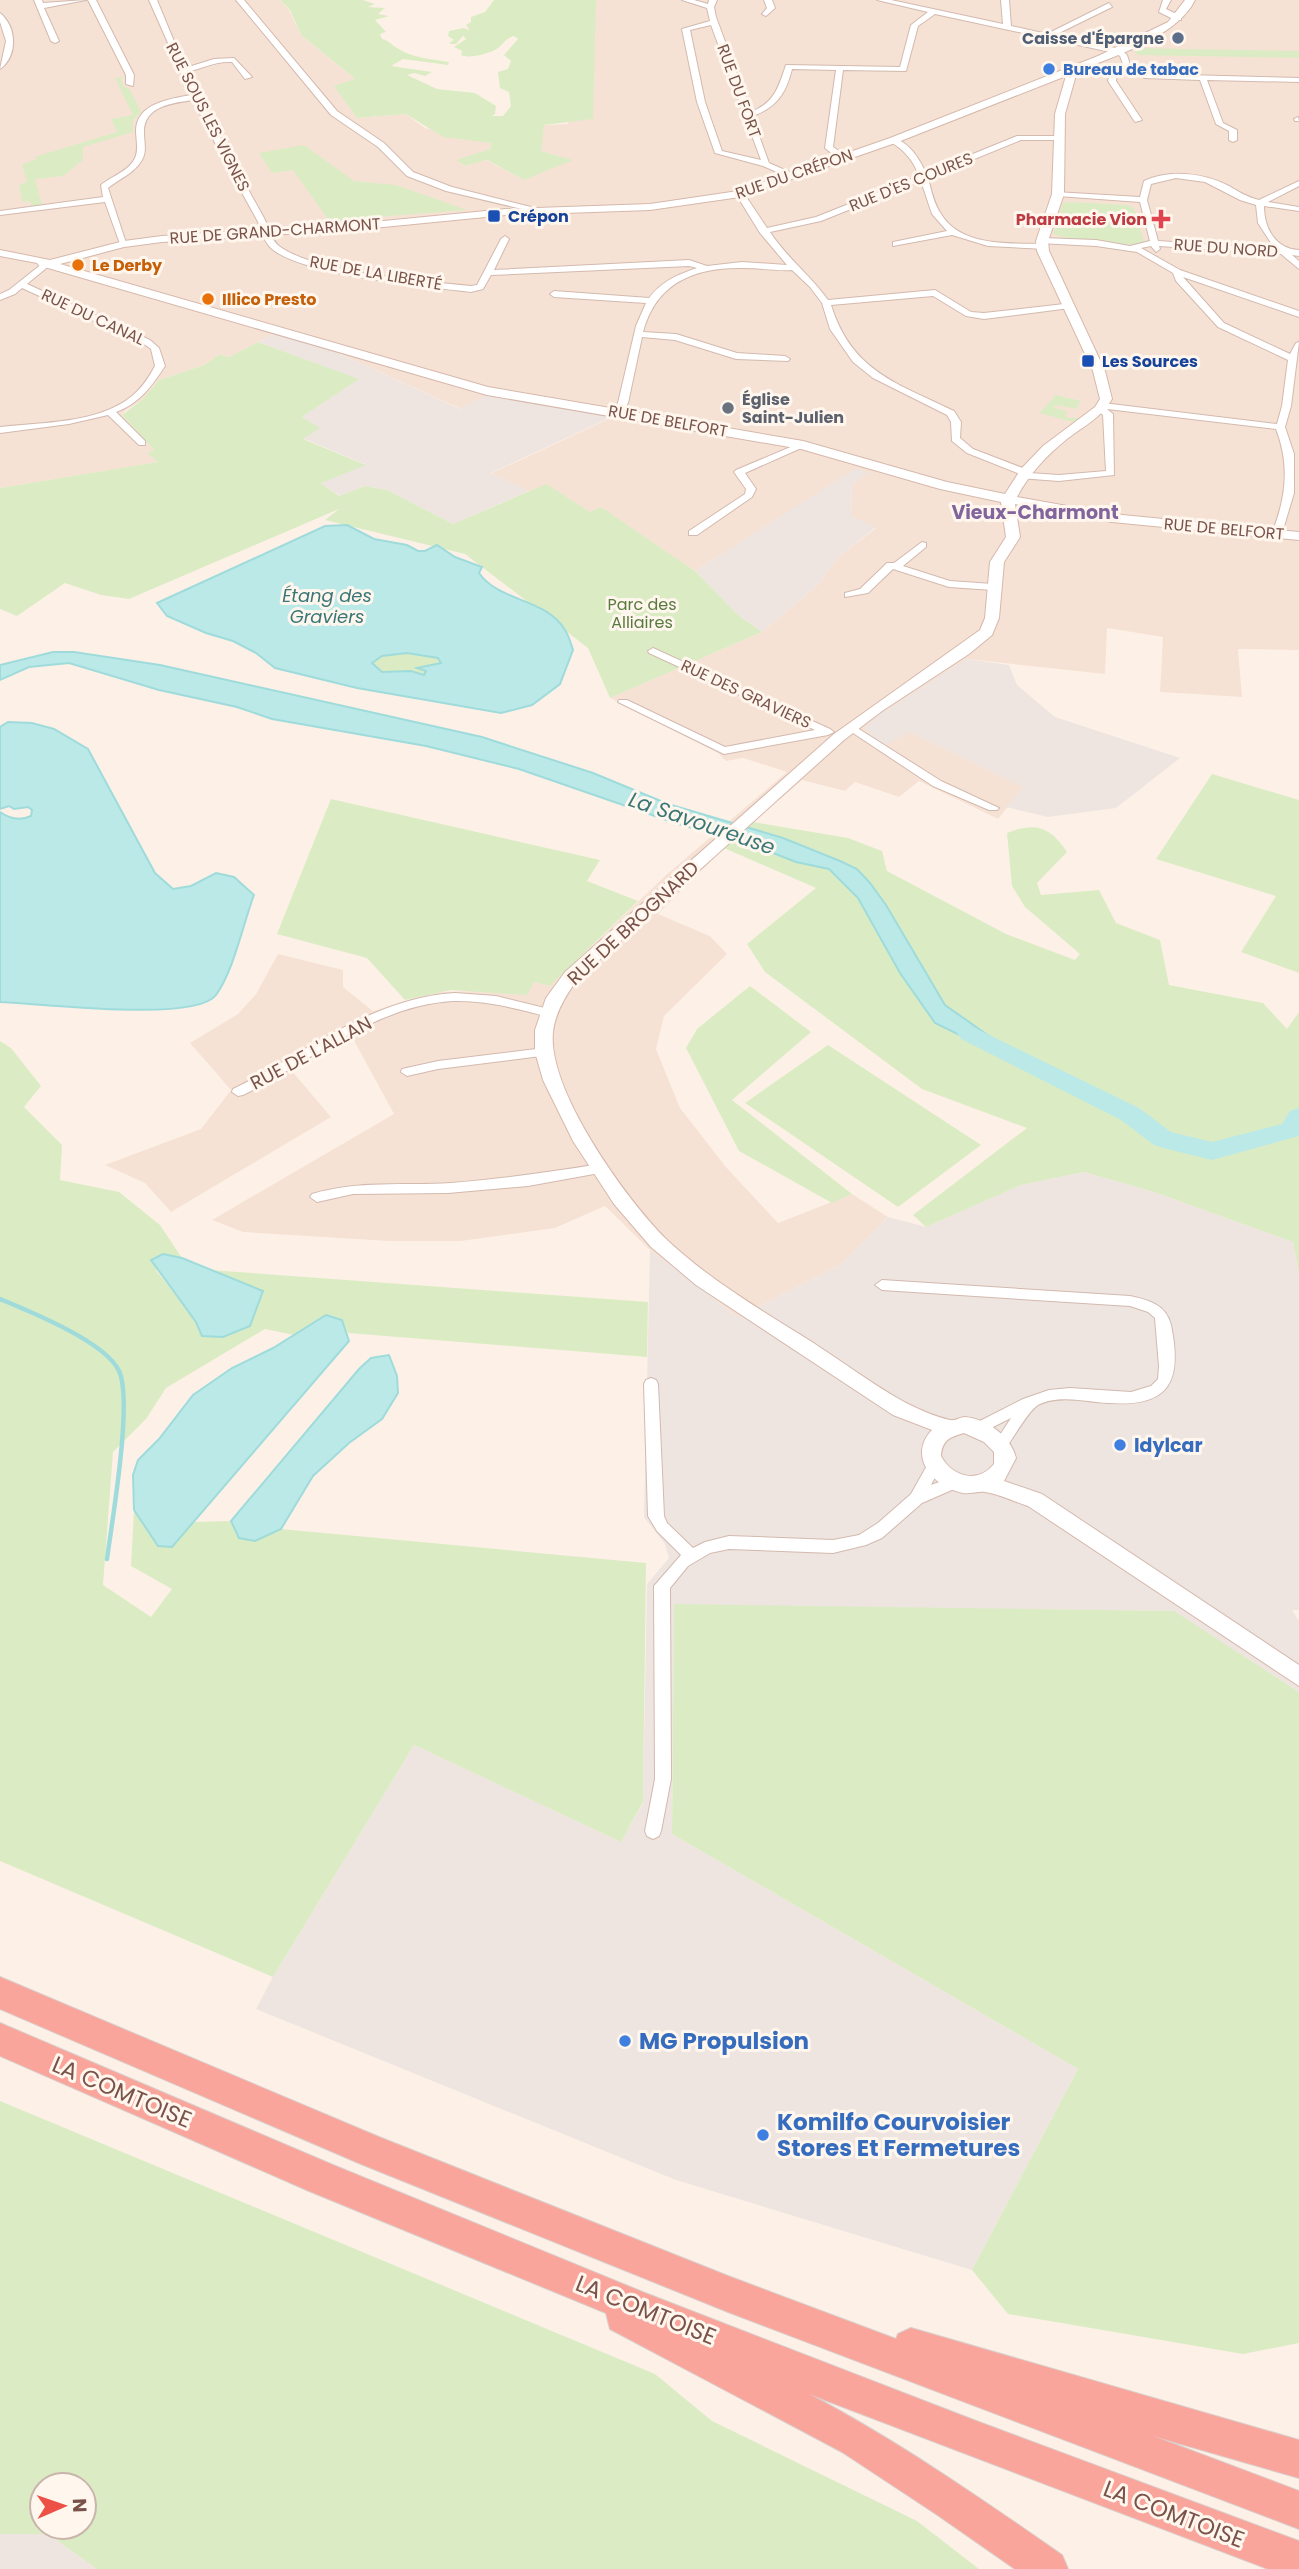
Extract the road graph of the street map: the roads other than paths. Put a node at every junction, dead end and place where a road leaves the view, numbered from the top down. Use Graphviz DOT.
graph roads {
  1 [pos="82,0"];
  2 [pos="92,0"];
  3 [pos="153,0"];
  4 [pos="240,0"];
  5 [pos="686,0"];
  6 [pos="768,0"];
  7 [pos="881,0"];
  8 [pos="1005,0"];
  9 [pos="1167,0"];
  10 [pos="1190,0"];
  11 [pos="39,3"];
  12 [pos="711,4"];
  13 [pos="1109,5"];
  14 [pos="934,11"];
  15 [pos="766,14"];
  16 [pos="0,15"];
  17 [pos="1178,18"];
  18 [pos="713,20"];
  19 [pos="1007,21"];
  20 [pos="2,23"];
  21 [pos="1049,36"];
  22 [pos="55,41"];
  23 [pos="1117,51"];
  24 [pos="0,67"];
  25 [pos="840,67"];
  26 [pos="1129,69"];
  27 [pos="183,71"];
  28 [pos="1068,71"];
  29 [pos="248,76"];
  30 [pos="1203,78"];
  31 [pos="1289,80"];
  32 [pos="1299,80"];
  33 [pos="130,85"];
  34 [pos="1299,89"];
  35 [pos="197,97"];
  36 [pos="748,115"];
  37 [pos="1138,120"];
  38 [pos="1060,138"];
  39 [pos="894,139"];
  40 [pos="1233,140"];
  41 [pos="719,153"];
  42 [pos="843,158"];
  43 [pos="766,164"];
  44 [pos="719,165"];
  45 [pos="791,176"];
  46 [pos="924,177"];
  47 [pos="1299,183"];
  48 [pos="740,194"];
  49 [pos="1058,194"];
  50 [pos="486,198"];
  51 [pos="107,199"];
  52 [pos="1143,200"];
  53 [pos="1261,203"];
  54 [pos="499,209"];
  55 [pos="1299,209"];
  56 [pos="0,213"];
  57 [pos="763,231"];
  58 [pos="953,232"];
  59 [pos="265,233"];
  60 [pos="505,239"];
  61 [pos="1154,243"];
  62 [pos="124,244"];
  63 [pos="896,244"];
  64 [pos="1042,244"];
  65 [pos="1129,248"];
  66 [pos="1284,252"];
  67 [pos="1299,253"];
  68 [pos="0,255"];
  69 [pos="1159,260"];
  70 [pos="46,265"];
  71 [pos="1299,266"];
  72 [pos="794,267"];
  73 [pos="705,268"];
  74 [pos="488,272"];
  75 [pos="1177,272"];
  76 [pos="22,285"];
  77 [pos="554,294"];
  78 [pos="0,298"];
  79 [pos="649,301"];
  80 [pos="826,303"];
  81 [pos="1070,305"];
  82 [pos="1299,314"];
  83 [pos="640,334"];
  84 [pos="1299,345"];
  85 [pos="785,359"];
  86 [pos="1290,359"];
  87 [pos="1102,407"];
  88 [pos="108,412"];
  89 [pos="618,412"];
  90 [pos="1280,427"];
  91 [pos="0,430"];
  92 [pos="142,443"];
  93 [pos="803,445"];
  94 [pos="1294,451"];
  95 [pos="1023,474"];
  96 [pos="1008,500"];
  97 [pos="693,533"];
  98 [pos="1277,533"];
  99 [pos="1299,536"];
  100 [pos="922,545"];
  101 [pos="898,565"];
  102 [pos="993,587"];
  103 [pos="849,595"];
  104 [pos="653,650"];
  105 [pos="623,702"];
  106 [pos="839,732"];
  107 [pos="993,808"];
  108 [pos="718,844"];
  109 [pos="549,1013"];
  110 [pos="544,1052"];
  111 [pos="407,1072"];
  112 [pos="238,1093"];
  113 [pos="600,1169"];
  114 [pos="317,1197"];
  115 [pos="882,1285"];
  116 [pos="651,1384"];
  117 [pos="1028,1405"];
  118 [pos="900,1409"];
  119 [pos="950,1427"];
  120 [pos="979,1428"];
  121 [pos="931,1444"];
  122 [pos="1001,1444"];
  123 [pos="1003,1465"];
  124 [pos="934,1466"];
  125 [pos="956,1482"];
  126 [pos="983,1483"];
  127 [pos="916,1500"];
  128 [pos="1035,1500"];
  129 [pos="690,1555"];
  130 [pos="1299,1677"];
  131 [pos="653,1830"];
  132 [pos="0,1993"];
  133 [pos="0,2039"];
  134 [pos="506,2253"];
  135 [pos="734,2296"];
  136 [pos="1299,2459"];
  137 [pos="1299,2510"];
  138 [pos="1299,2561"];
  139 [pos="1048,2569"];
  1 -- 11 [label="street"];
  2 -- 33 [label="street"];
  3 -- 27 [label="street, RUE SOUS LES VIGNES"];
  4 -- 50 [label="street"];
  5 -- 12 [label="street"];
  6 -- 15 [label="street"];
  7 -- 14 [label="street"];
  8 -- 19 [label="street"];
  9 -- 17 [label="street"];
  10 -- 17 [label="street"];
  11 -- 22 [label="street"];
  12 -- 18 [label="street, RUE DU FORT"];
  13 -- 21 [label="street"];
  14 -- 19 [label="street"];
  14 -- 25 [label="street"];
  16 -- 20 [label="street"];
  17 -- 23 [label="street, RUE DU CRÉPON"];
  18 -- 36 [label="street, RUE DU FORT"];
  18 -- 41 [label="street"];
  19 -- 21 [label="street"];
  20 -- 24 [label="street"];
  21 -- 23 [label="street"];
  23 -- 26 [label="street"];
  23 -- 28 [label="street, RUE DU CRÉPON"];
  25 -- 36 [label="street"];
  25 -- 42 [label="street"];
  26 -- 30 [label="street"];
  26 -- 37 [label="street"];
  27 -- 29 [label="street"];
  27 -- 35 [label="street, RUE SOUS LES VIGNES"];
  28 -- 38 [label="street"];
  28 -- 39 [label="street, RUE DU CRÉPON"];
  30 -- 31 [label="street"];
  30 -- 40 [label="street"];
  31 -- 32 [label="street"];
  31 -- 34 [label="street"];
  35 -- 51 [label="street"];
  35 -- 59 [label="street, RUE SOUS LES VIGNES"];
  36 -- 43 [label="street, RUE DU FORT"];
  38 -- 46 [label="street, RUE D'ES COURES"];
  38 -- 49 [label="street"];
  39 -- 42 [label="street, RUE DU CRÉPON"];
  39 -- 46 [label="street"];
  41 -- 43 [label="street"];
  41 -- 44 [label="street"];
  42 -- 45 [label="street, RUE DU CRÉPON"];
  43 -- 45 [label="street"];
  45 -- 48 [label="street, RUE DU CRÉPON"];
  46 -- 57 [label="street, RUE D'ES COURES"];
  46 -- 58 [label="street"];
  47 -- 53 [label="street"];
  48 -- 54 [label="street, RUE DU CRÉPON"];
  48 -- 57 [label="street"];
  49 -- 52 [label="street"];
  49 -- 64 [label="street"];
  50 -- 54 [label="street"];
  50 -- 54 [label="street"];
  51 -- 56 [label="street"];
  51 -- 62 [label="street"];
  52 -- 53 [label="street"];
  52 -- 61 [label="street"];
  53 -- 55 [label="street"];
  53 -- 66 [label="street"];
  54 -- 59 [label="street, RUE DE GRAND-CHARMONT"];
  57 -- 72 [label="street"];
  58 -- 63 [label="street"];
  58 -- 64 [label="street"];
  59 -- 62 [label="street, RUE DE GRAND-CHARMONT"];
  59 -- 74 [label="street, RUE DE LA LIBERTÉ"];
  60 -- 74 [label="street"];
  61 -- 65 [label="street, RUE DU NORD"];
  61 -- 66 [label="street, RUE DU NORD"];
  61 -- 69 [label="street"];
  62 -- 70 [label="street, RUE DE GRAND-CHARMONT"];
  64 -- 65 [label="street"];
  64 -- 81 [label="street"];
  65 -- 69 [label="street"];
  66 -- 67 [label="street, RUE DU NORD"];
  66 -- 71 [label="street"];
  68 -- 70 [label="street, RUE DE BELFORT"];
  69 -- 75 [label="street"];
  70 -- 76 [label="street"];
  70 -- 89 [label="street, RUE DE BELFORT"];
  72 -- 73 [label="street"];
  72 -- 80 [label="street"];
  73 -- 74 [label="street"];
  73 -- 79 [label="street"];
  75 -- 82 [label="street"];
  75 -- 86 [label="street"];
  76 -- 78 [label="street"];
  76 -- 88 [label="street, RUE DU CANAL"];
  77 -- 79 [label="street"];
  79 -- 83 [label="street"];
  80 -- 81 [label="street"];
  80 -- 95 [label="street"];
  81 -- 87 [label="street"];
  83 -- 85 [label="street"];
  83 -- 89 [label="street"];
  84 -- 86 [label="street"];
  86 -- 90 [label="street"];
  87 -- 90 [label="street"];
  87 -- 95 [label="street"];
  87 -- 95 [label="street"];
  88 -- 91 [label="street"];
  88 -- 92 [label="street"];
  89 -- 93 [label="street, RUE DE BELFORT"];
  90 -- 94 [label="street"];
  93 -- 96 [label="street, RUE DE BELFORT"];
  93 -- 97 [label="street"];
  94 -- 98 [label="street"];
  95 -- 96 [label="street"];
  96 -- 98 [label="street, RUE DE BELFORT"];
  96 -- 102 [label="street, RUE DE BROGNARD"];
  98 -- 99 [label="street, RUE DE BELFORT"];
  100 -- 101 [label="street"];
  101 -- 102 [label="street"];
  101 -- 103 [label="street"];
  102 -- 106 [label="street, RUE DE BROGNARD"];
  104 -- 106 [label="street, RUE DES GRAVIERS"];
  105 -- 106 [label="street"];
  106 -- 107 [label="street, RUE DES GRAVIERS"];
  106 -- 108 [label="street, RUE DE BROGNARD"];
  108 -- 109 [label="street, RUE DE BROGNARD"];
  109 -- 110 [label="street, RUE DE BROGNARD"];
  109 -- 112 [label="street, RUE DE L'ALLAN"];
  110 -- 111 [label="street"];
  110 -- 113 [label="street, RUE DE BROGNARD"];
  113 -- 114 [label="street"];
  113 -- 118 [label="street, RUE DE BROGNARD"];
  115 -- 117 [label="street"];
  116 -- 129 [label="street"];
  117 -- 120 [label="street"];
  117 -- 122 [label="street"];
  118 -- 119 [label="street, RUE DE BROGNARD"];
  118 -- 121 [label="street, RUE DE BROGNARD"];
  119 -- 120 [label="street"];
  119 -- 121 [label="street"];
  120 -- 122 [label="street"];
  121 -- 124 [label="street"];
  122 -- 123 [label="street"];
  123 -- 126 [label="street"];
  123 -- 128 [label="street"];
  124 -- 125 [label="street"];
  124 -- 127 [label="street"];
  125 -- 126 [label="street"];
  125 -- 127 [label="street"];
  126 -- 128 [label="street"];
  127 -- 129 [label="street"];
  128 -- 130 [label="street"];
  129 -- 131 [label="street"];
  132 -- 135 [label="highway, LA COMTOISE"];
  133 -- 134 [label="highway, LA COMTOISE"];
  134 -- 138 [label="highway, LA COMTOISE"];
  134 -- 139 [label="highway"];
  135 -- 136 [label="highway"];
  135 -- 137 [label="highway, LA COMTOISE"];
}
